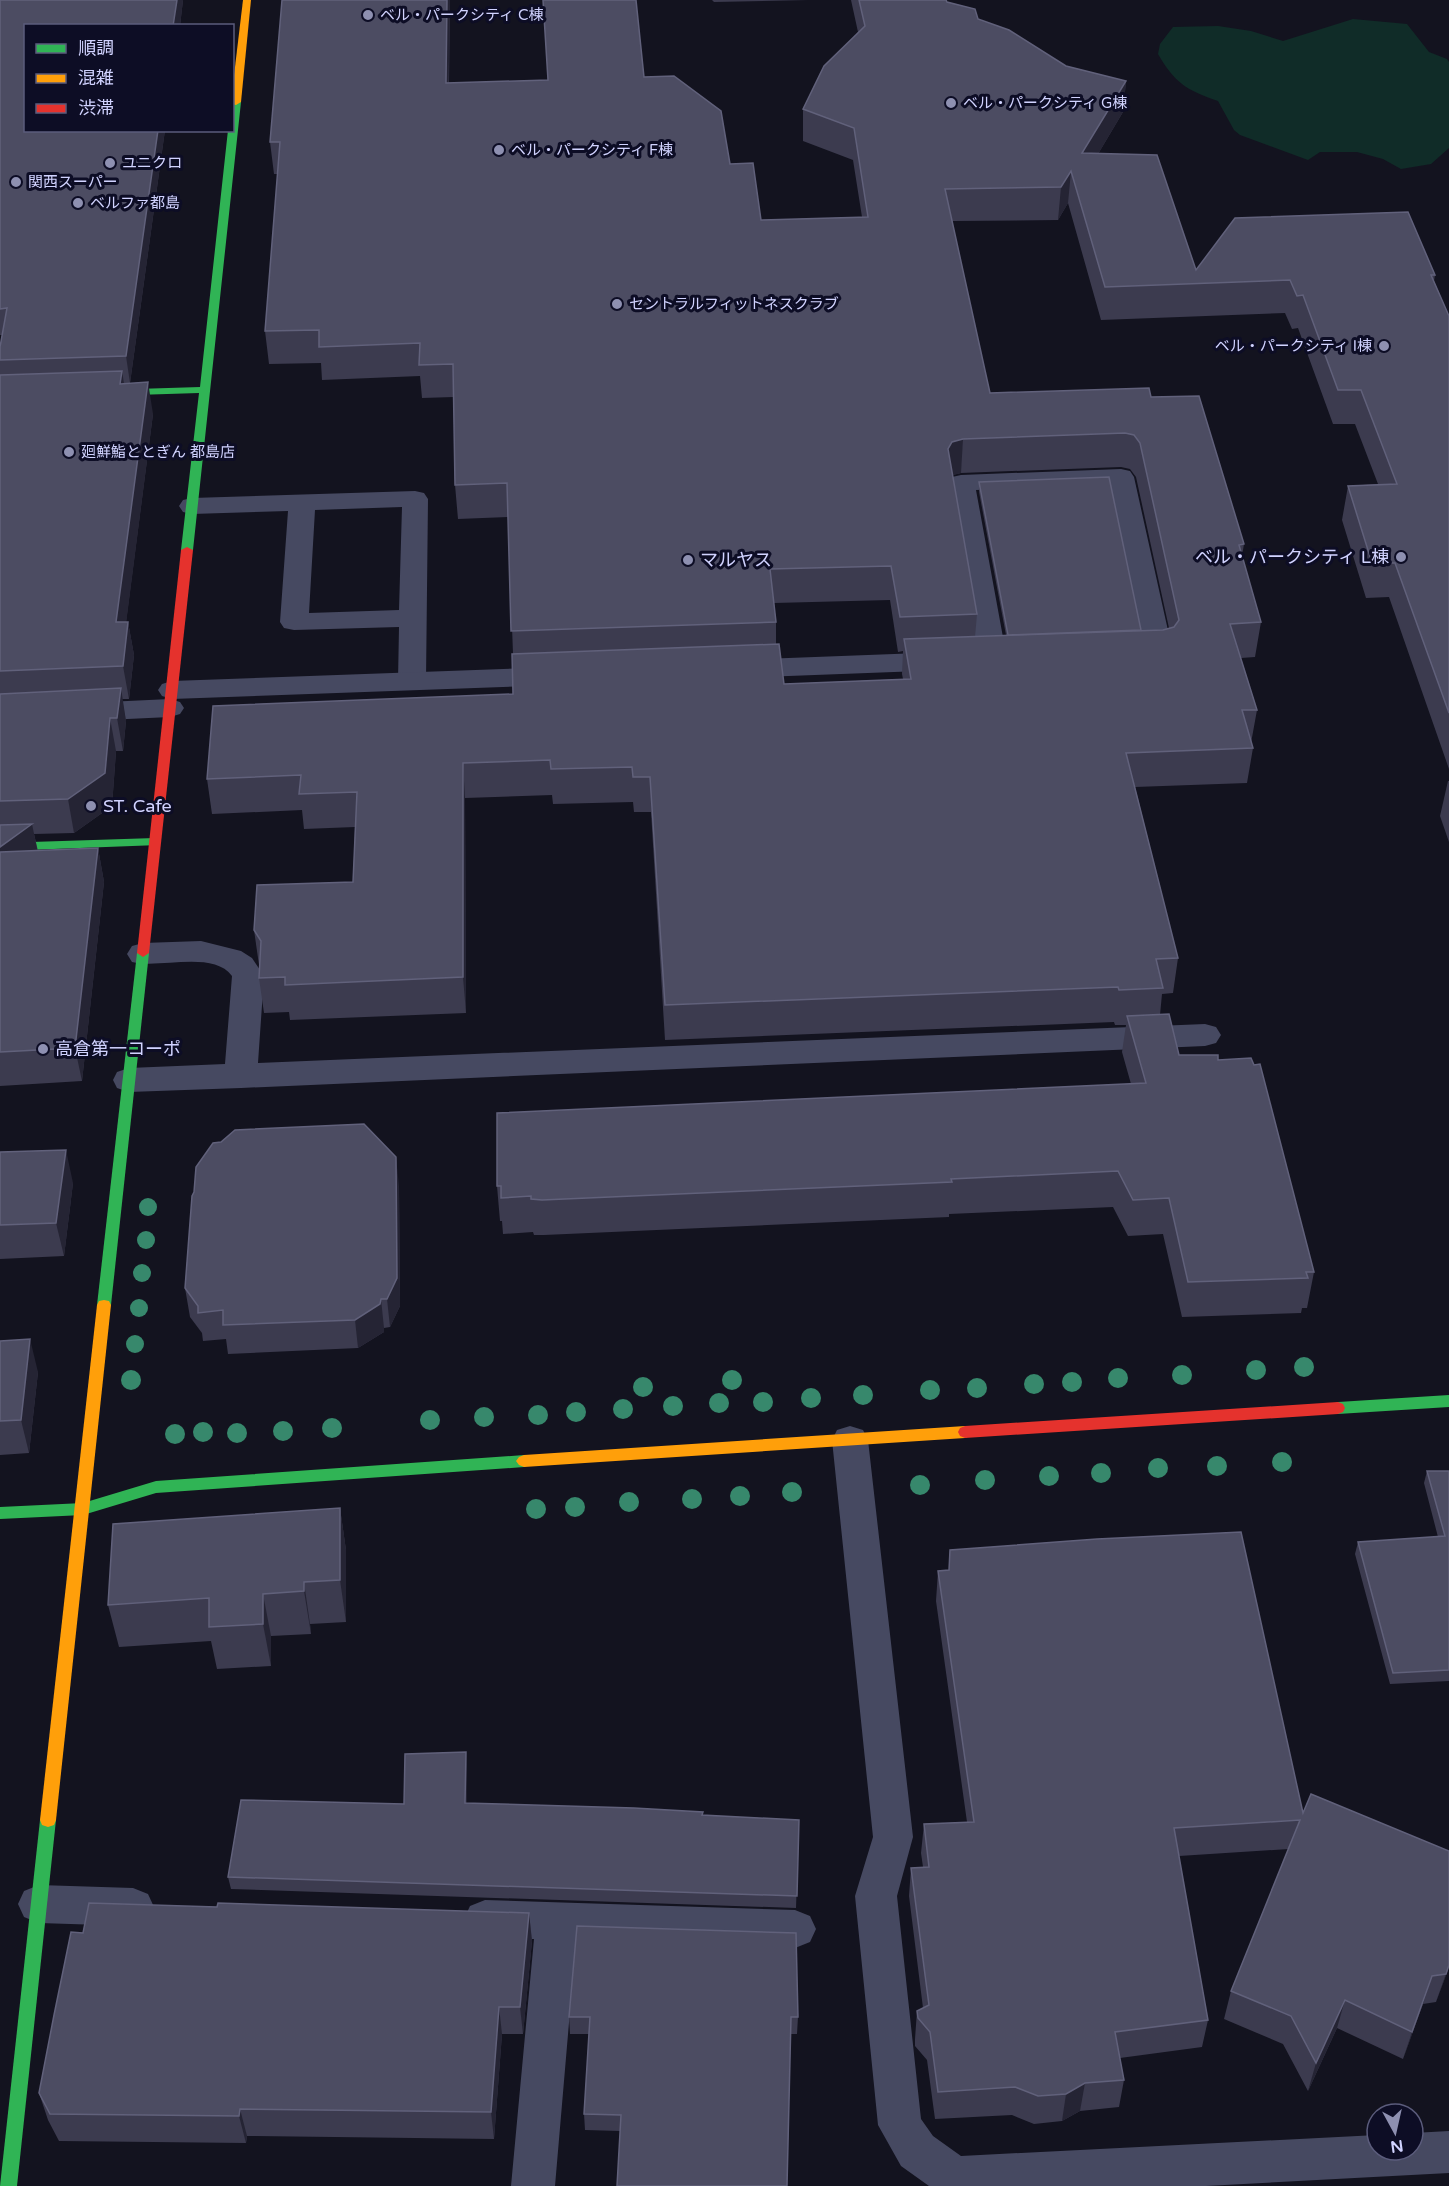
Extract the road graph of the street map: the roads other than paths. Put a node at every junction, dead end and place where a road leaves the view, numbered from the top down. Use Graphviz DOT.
graph roads {
  1 [pos="247,0"];
  2 [pos="234,118"];
  3 [pos="232,132"];
  4 [pos="204,390"];
  5 [pos="94,394"];
  6 [pos="302,502"];
  7 [pos="192,506"];
  8 [pos="413,618"];
  9 [pos="1111,654"];
  10 [pos="708,670"];
  11 [pos="590,674"];
  12 [pos="412,681"];
  13 [pos="171,699"];
  14 [pos="0,716"];
  15 [pos="155,842"];
  16 [pos="0,847"];
  17 [pos="143,954"];
  18 [pos="1205,1035"];
  19 [pos="241,1076"];
  20 [pos="129,1080"];
  21 [pos="1449,1401"];
  22 [pos="850,1440"];
  23 [pos="83,1509"];
  24 [pos="0,1513"];
  25 [pos="39,1904"];
  26 [pos="169,1908"];
  27 [pos="451,1918"];
  28 [pos="557,1922"];
  29 [pos="795,1929"];
  30 [pos="1449,2152"];
  31 [pos="955,2182"];
  32 [pos="8,2186"];
  33 [pos="533,2186"];
  1 -- 2 [label="street"];
  3 -- 4 [label="street"];
  4 -- 5 [label="street"];
  4 -- 7 [label="street"];
  6 -- 7 [label="street"];
  6 -- 8 [label="street"];
  6 -- 8 [label="street"];
  7 -- 13 [label="street"];
  8 -- 12 [label="street"];
  9 -- 10 [label="street"];
  11 -- 12 [label="street"];
  12 -- 13 [label="street"];
  13 -- 14 [label="street"];
  13 -- 15 [label="street"];
  15 -- 16 [label="street"];
  15 -- 17 [label="street"];
  17 -- 19 [label="street"];
  17 -- 20 [label="street"];
  18 -- 19 [label="street"];
  19 -- 20 [label="street"];
  20 -- 23 [label="street"];
  21 -- 22 [label="street"];
  22 -- 23 [label="street"];
  22 -- 31 [label="street"];
  23 -- 24 [label="street"];
  23 -- 25 [label="street"];
  25 -- 26 [label="street"];
  25 -- 32 [label="street"];
  27 -- 28 [label="street"];
  28 -- 29 [label="street"];
  28 -- 33 [label="street"];
  30 -- 31 [label="street"];
}
